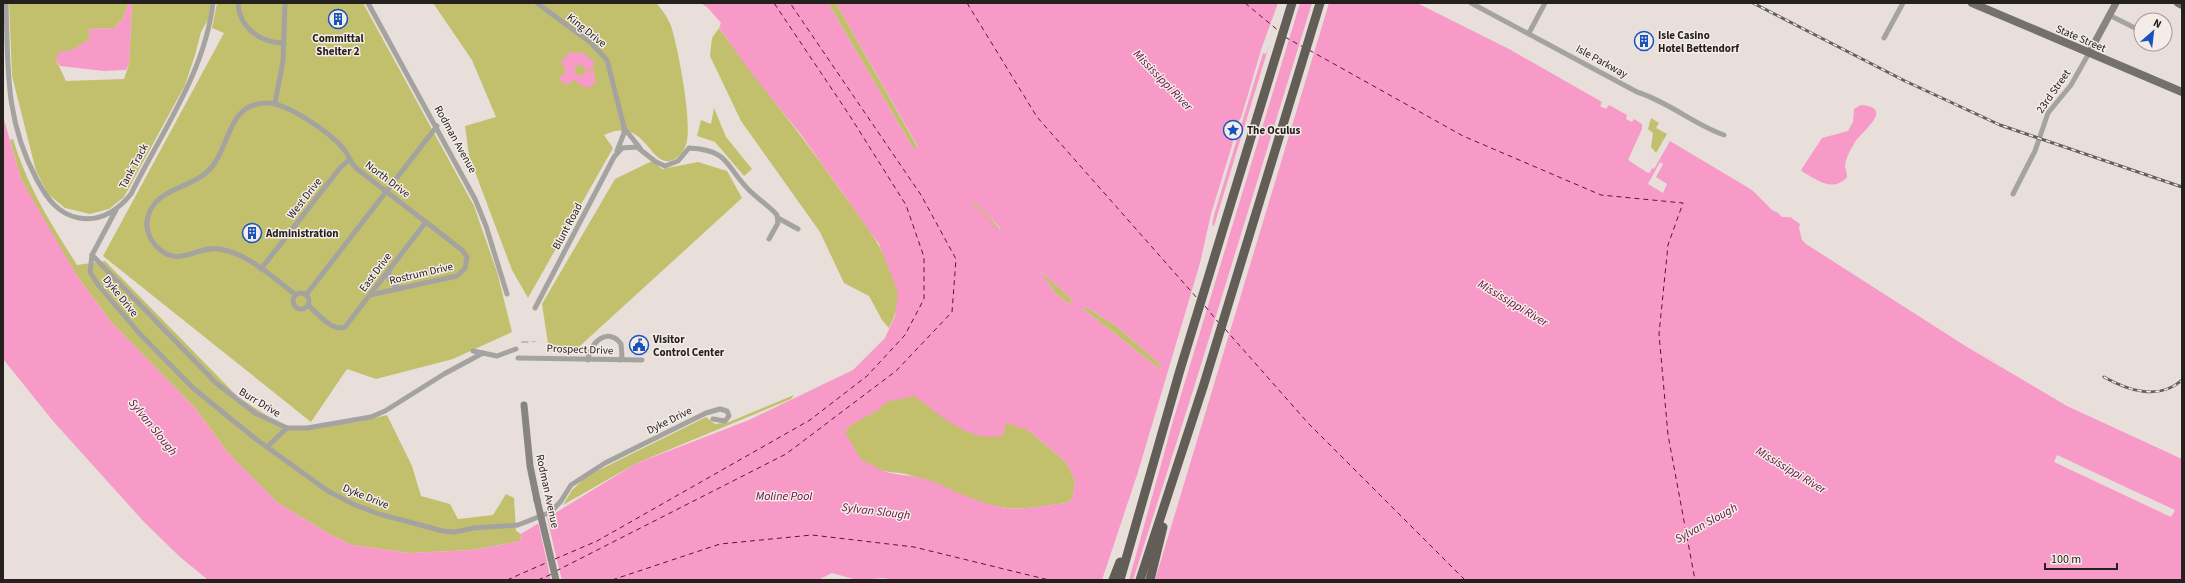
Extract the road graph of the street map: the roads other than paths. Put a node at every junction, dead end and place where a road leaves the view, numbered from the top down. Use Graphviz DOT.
graph roads {
  1 [pos="6,3"];
  2 [pos="213,3"];
  3 [pos="238,3"];
  4 [pos="285,3"];
  5 [pos="368,3"];
  6 [pos="537,3"];
  7 [pos="1292,3"];
  8 [pos="1320,3"];
  9 [pos="1471,3"];
  10 [pos="1545,3"];
  11 [pos="1903,3"];
  12 [pos="1972,3"];
  13 [pos="2116,3"];
  14 [pos="2178,3"];
  15 [pos="2182,6"];
  16 [pos="2109,15"];
  17 [pos="2133,27"];
  18 [pos="1530,33"];
  19 [pos="1884,38"];
  20 [pos="284,43"];
  21 [pos="2089,53"];
  22 [pos="2182,92"];
  23 [pos="275,103"];
  24 [pos="437,126"];
  25 [pos="624,127"];
  26 [pos="1724,134"];
  27 [pos="641,149"];
  28 [pos="616,153"];
  29 [pos="350,159"];
  30 [pos="387,190"];
  31 [pos="2013,194"];
  32 [pos="116,210"];
  33 [pos="778,218"];
  34 [pos="426,222"];
  35 [pos="798,229"];
  36 [pos="769,238"];
  37 [pos="92,256"];
  38 [pos="467,261"];
  39 [pos="261,269"];
  40 [pos="389,270"];
  41 [pos="400,289"];
  42 [pos="507,294"];
  43 [pos="296,295"];
  44 [pos="306,295"];
  45 [pos="370,295"];
  46 [pos="308,306"];
  47 [pos="535,308"];
  48 [pos="516,349"];
  49 [pos="473,351"];
  50 [pos="483,353"];
  51 [pos="518,358"];
  52 [pos="588,360"];
  53 [pos="620,360"];
  54 [pos="642,360"];
  55 [pos="524,405"];
  56 [pos="713,419"];
  57 [pos="287,428"];
  58 [pos="267,447"];
  59 [pos="1170,488"];
  60 [pos="1135,526"];
  61 [pos="556,580"];
  62 [pos="1113,580"];
  63 [pos="1120,580"];
  64 [pos="1140,580"];
  65 [pos="1150,580"];
  1 -- 32 [label="street, Tank Track"];
  2 -- 32 [label="street, Tank Track"];
  3 -- 20 [label="street"];
  4 -- 20 [label="street"];
  5 -- 24 [label="street, Rodman Avenue"];
  6 -- 25 [label="street, King Drive"];
  7 -- 60 [label="highway"];
  8 -- 59 [label="highway"];
  9 -- 18 [label="street, Isle Parkway"];
  10 -- 18 [label="street"];
  11 -- 19 [label="street"];
  12 -- 21 [label="main road, State Street"];
  13 -- 16 [label="street, 23rd Street"];
  14 -- 15 [label="main road"];
  16 -- 17 [label="street"];
  16 -- 21 [label="street, 23rd Street"];
  18 -- 26 [label="street, Isle Parkway"];
  20 -- 23 [label="street"];
  21 -- 22 [label="main road, State Street"];
  21 -- 31 [label="street, 23rd Street"];
  23 -- 29 [label="street, North Drive"];
  23 -- 39 [label="street"];
  24 -- 30 [label="street"];
  24 -- 42 [label="street, Rodman Avenue"];
  25 -- 27 [label="street"];
  25 -- 28 [label="street, Blunt Road"];
  27 -- 28 [label="street"];
  27 -- 33 [label="street"];
  28 -- 47 [label="street, Blunt Road"];
  29 -- 30 [label="street, North Drive"];
  29 -- 39 [label="street, West Drive"];
  30 -- 34 [label="street, North Drive"];
  30 -- 44 [label="street"];
  32 -- 37 [label="street, Dyke Drive"];
  33 -- 35 [label="street"];
  33 -- 36 [label="street"];
  34 -- 38 [label="street, North Drive"];
  34 -- 40 [label="street, East Drive"];
  37 -- 57 [label="street, Burr Drive"];
  37 -- 58 [label="street, Dyke Drive"];
  38 -- 41 [label="street, Rostrum Drive"];
  39 -- 43 [label="street"];
  40 -- 41 [label="street"];
  40 -- 45 [label="street, East Drive"];
  41 -- 45 [label="street, Rostrum Drive"];
  43 -- 44 [label="street"];
  43 -- 46 [label="street"];
  44 -- 46 [label="street"];
  45 -- 46 [label="street, East Drive"];
  48 -- 50 [label="street"];
  49 -- 50 [label="street"];
  50 -- 57 [label="street, Burr Drive"];
  51 -- 52 [label="street, Prospect Drive"];
  52 -- 53 [label="street, Prospect Drive"];
  52 -- 53 [label="street"];
  53 -- 54 [label="street, Prospect Drive"];
  55 -- 61 [label="street, Rodman Avenue, bridge"];
  56 -- 58 [label="street, Dyke Drive"];
  57 -- 58 [label="street"];
  59 -- 64 [label="highway"];
  59 -- 65 [label="highway"];
  60 -- 62 [label="highway"];
  60 -- 63 [label="highway"];
}
